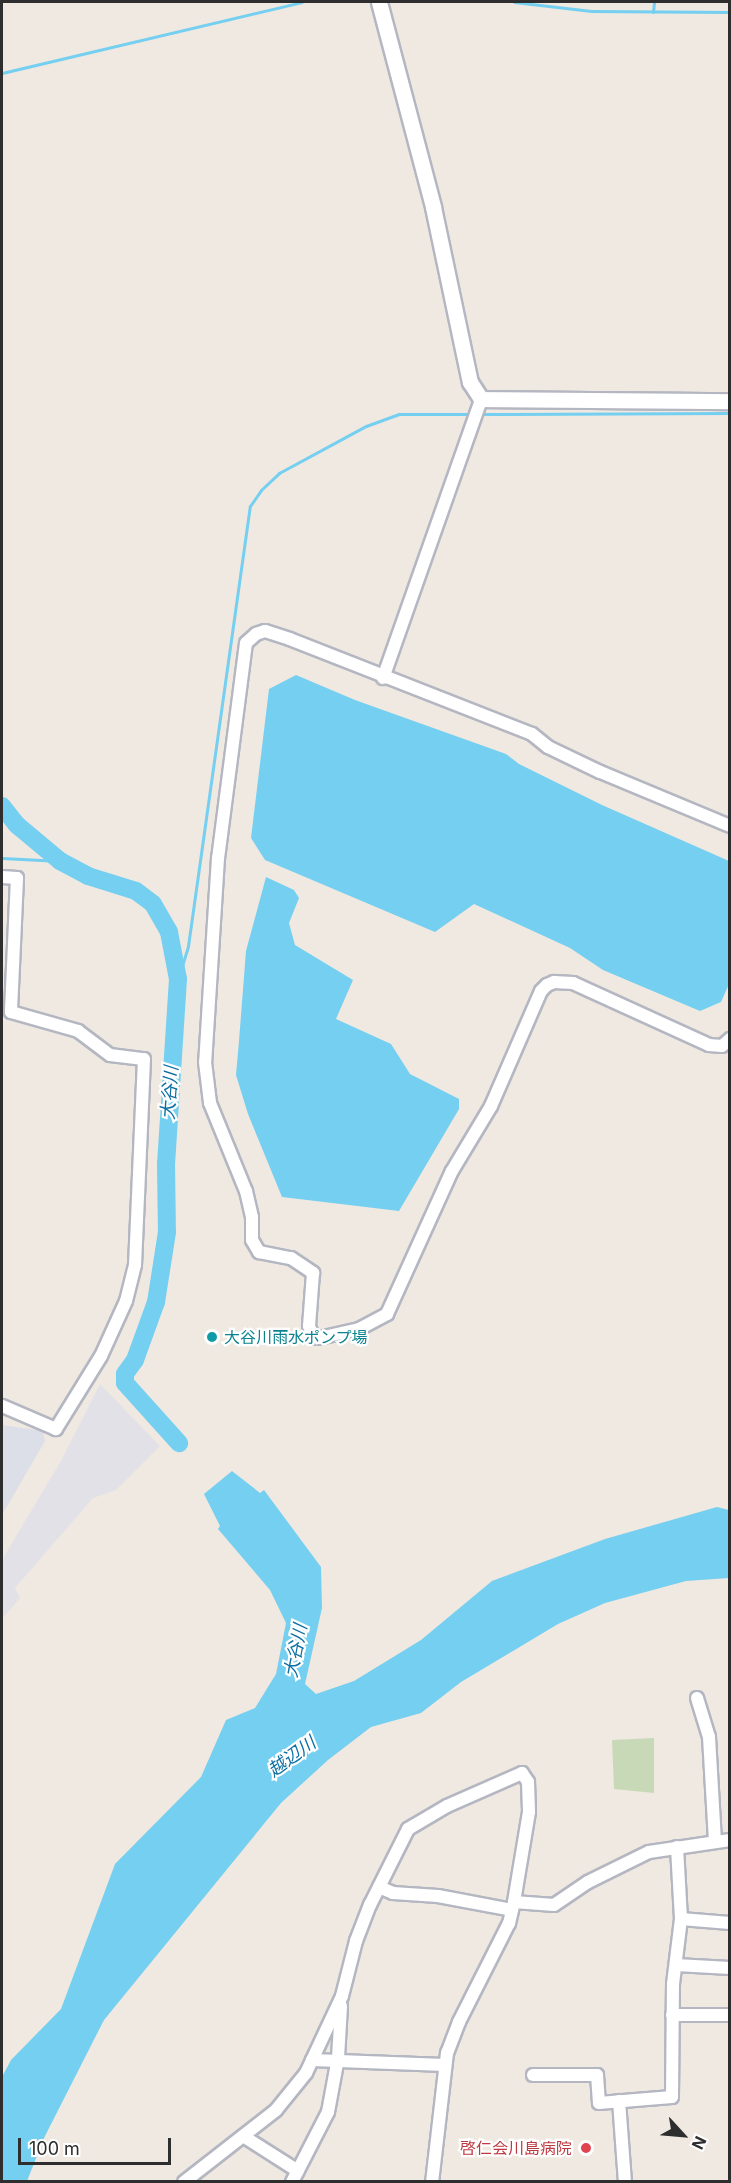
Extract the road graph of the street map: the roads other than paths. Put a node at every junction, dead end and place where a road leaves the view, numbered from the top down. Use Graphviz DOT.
graph roads {
  1 [pos="379,2"];
  2 [pos="481,399"];
  3 [pos="729,401"];
  4 [pos="383,678"];
  5 [pos="729,826"];
  6 [pos="2,877"];
  7 [pos="729,1039"];
  8 [pos="2,1406"];
  9 [pos="697,1698"];
  10 [pos="729,1840"];
  11 [pos="715,1842"];
  12 [pos="677,1847"];
  13 [pos="379,1887"];
  14 [pos="513,1906"];
  15 [pos="681,1919"];
  16 [pos="729,1923"];
  17 [pos="675,1965"];
  18 [pos="729,1968"];
  19 [pos="342,1996"];
  20 [pos="672,2015"];
  21 [pos="729,2015"];
  22 [pos="338,2058"];
  23 [pos="312,2060"];
  24 [pos="445,2065"];
  25 [pos="533,2075"];
  26 [pos="619,2101"];
  27 [pos="243,2136"];
  28 [pos="295,2176"];
  29 [pos="186,2181"];
  30 [pos="432,2181"];
  31 [pos="625,2181"];
  1 -- 2 [label="street"];
  2 -- 3 [label="street"];
  2 -- 4 [label="street"];
  4 -- 5 [label="street"];
  4 -- 7 [label="street"];
  6 -- 8 [label="street"];
  9 -- 11 [label="street"];
  10 -- 11 [label="street"];
  11 -- 12 [label="street"];
  12 -- 14 [label="street"];
  12 -- 15 [label="street"];
  13 -- 14 [label="street"];
  13 -- 14 [label="street"];
  13 -- 19 [label="street"];
  14 -- 24 [label="street"];
  15 -- 16 [label="street"];
  15 -- 17 [label="street"];
  17 -- 18 [label="street"];
  17 -- 20 [label="street"];
  19 -- 22 [label="street"];
  19 -- 23 [label="street"];
  20 -- 21 [label="street"];
  20 -- 26 [label="street"];
  22 -- 23 [label="street"];
  22 -- 24 [label="street"];
  22 -- 28 [label="street"];
  23 -- 27 [label="street"];
  24 -- 30 [label="street"];
  25 -- 26 [label="street"];
  26 -- 31 [label="street"];
  27 -- 28 [label="street"];
  27 -- 29 [label="street"];
}
